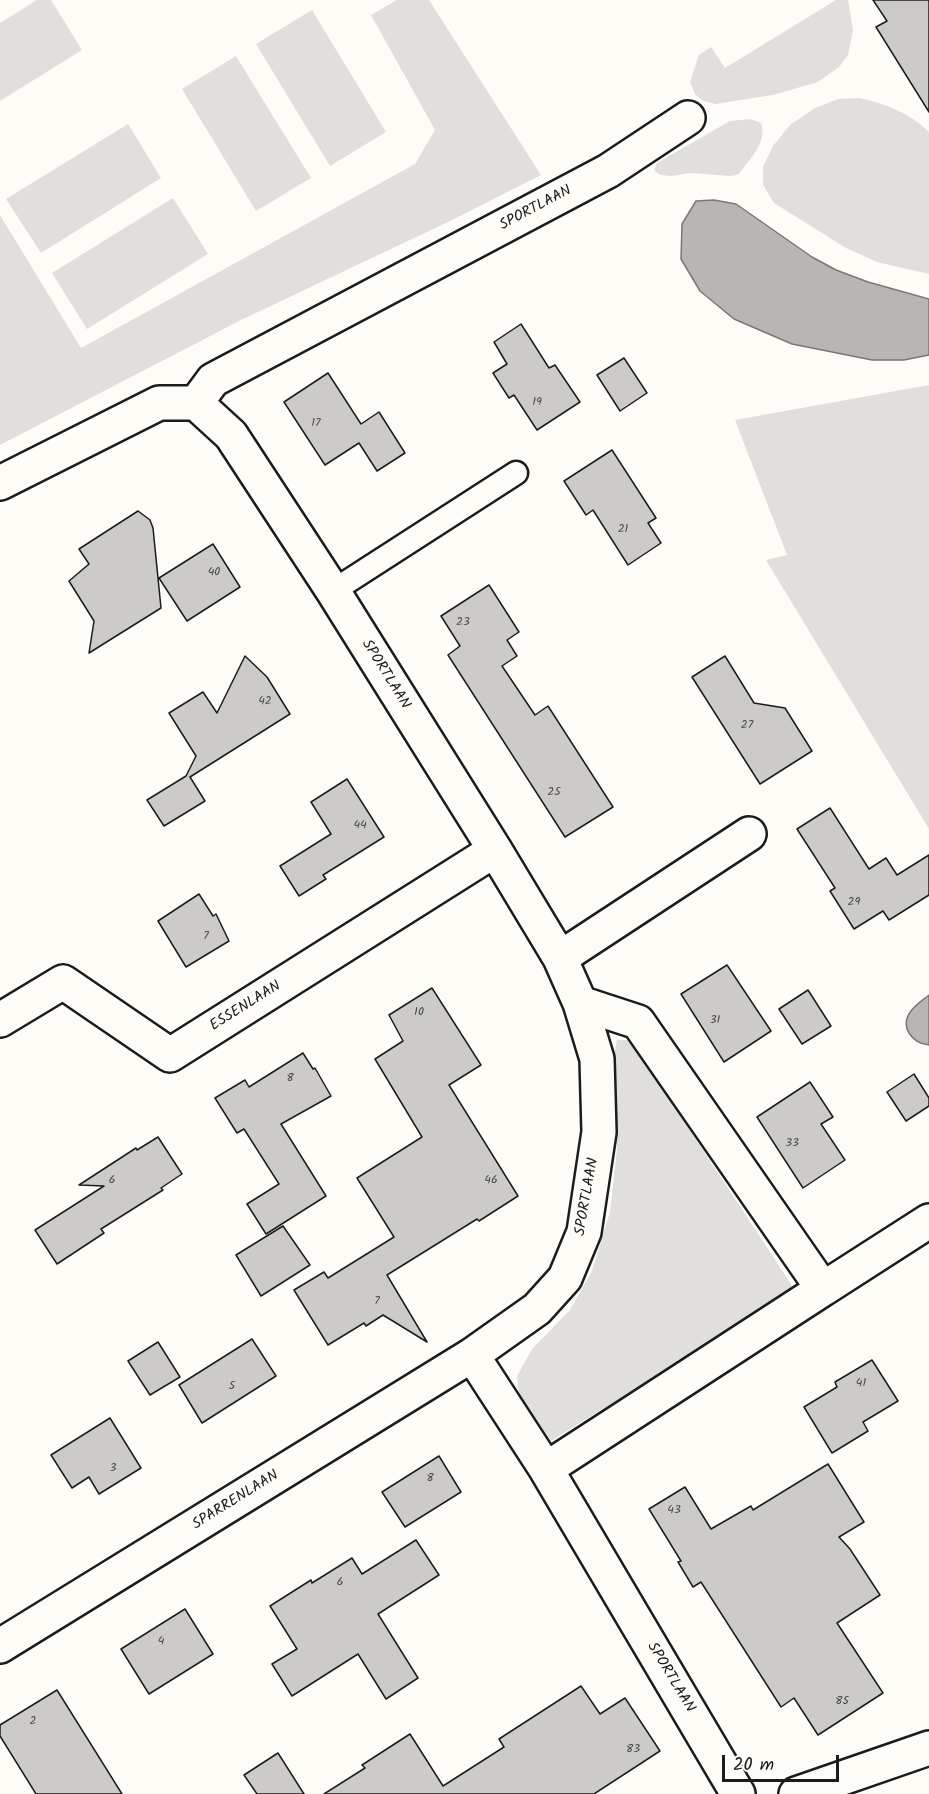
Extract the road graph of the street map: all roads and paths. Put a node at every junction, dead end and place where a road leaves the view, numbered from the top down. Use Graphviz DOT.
graph roads {
  1 [pos="688,118"];
  2 [pos="196,403"];
  3 [pos="516,473"];
  4 [pos="0,483"];
  5 [pos="333,591"];
  6 [pos="749,834"];
  7 [pos="495,850"];
  8 [pos="560,958"];
  9 [pos="580,1003"];
  10 [pos="0,1020"];
  11 [pos="929,1221"];
  12 [pos="823,1289"];
  13 [pos="472,1355"];
  14 [pos="546,1469"];
  15 [pos="0,1646"];
  16 [pos="929,1748"];
  17 [pos="738,1794"];
  18 [pos="796,1794"];
  1 -- 2 [label="street, SPORTLAAN"];
  2 -- 4 [label="street"];
  2 -- 5 [label="street, SPORTLAAN"];
  3 -- 5 [label="lane"];
  5 -- 7 [label="street, SPORTLAAN"];
  6 -- 8 [label="street"];
  7 -- 8 [label="street, SPORTLAAN"];
  7 -- 10 [label="street, ESSENLAAN"];
  8 -- 9 [label="street, SPORTLAAN"];
  9 -- 12 [label="street"];
  9 -- 13 [label="street, SPORTLAAN"];
  11 -- 12 [label="street"];
  12 -- 14 [label="street"];
  13 -- 14 [label="street, SPORTLAAN"];
  13 -- 15 [label="street, SPARRENLAAN"];
  14 -- 17 [label="street, SPORTLAAN"];
  16 -- 18 [label="street"];
}
